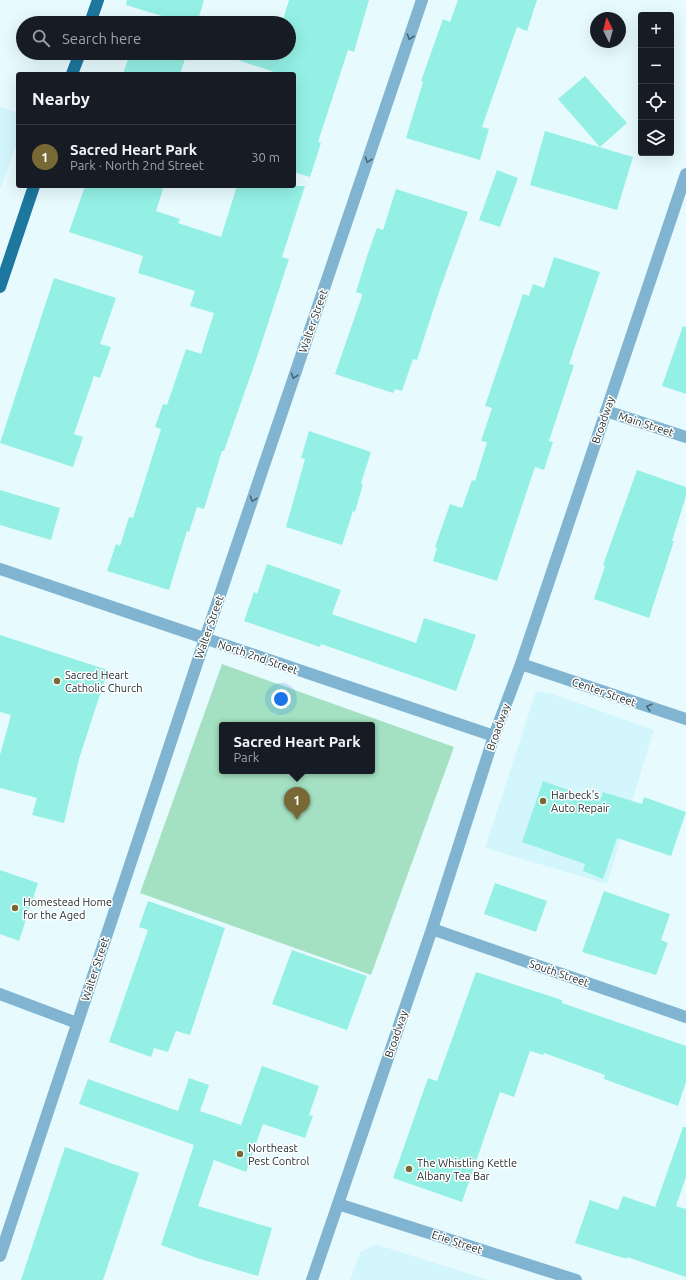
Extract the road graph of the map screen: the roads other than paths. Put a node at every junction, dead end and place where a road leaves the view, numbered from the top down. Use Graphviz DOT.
graph roads {
  1 [pos="98,0"];
  2 [pos="422,0"];
  3 [pos="92,16"];
  4 [pos="77,60"];
  5 [pos="73,72"];
  6 [pos="686,174"];
  7 [pos="33,188"];
  8 [pos="0,287"];
  9 [pos="606,411"];
  10 [pos="686,437"];
  11 [pos="0,569"];
  12 [pos="205,639"];
  13 [pos="521,664"];
  14 [pos="686,720"];
  15 [pos="494,736"];
  16 [pos="432,929"];
  17 [pos="0,994"];
  18 [pos="686,1017"];
  19 [pos="78,1023"];
  20 [pos="338,1204"];
  21 [pos="0,1256"];
  22 [pos="312,1280"];
  23 [pos="576,1280"];
  1 -- 3 [label="main road"];
  2 -- 12 [label="street, Walter Street, one-way"];
  4 -- 5 [label="main road"];
  6 -- 9 [label="street, Broadway"];
  7 -- 8 [label="main road"];
  9 -- 10 [label="street, Main Street"];
  9 -- 13 [label="street, Broadway"];
  11 -- 12 [label="street, North 2nd Street"];
  12 -- 15 [label="street, North 2nd Street"];
  12 -- 19 [label="street, Walter Street"];
  14 -- 13 [label="street, Center Street, one-way"];
  13 -- 15 [label="street, Broadway"];
  15 -- 16 [label="street, Broadway"];
  16 -- 18 [label="street, South Street"];
  16 -- 20 [label="street, Broadway"];
  17 -- 19 [label="street"];
  19 -- 21 [label="street, Walter Street"];
  20 -- 22 [label="street, Broadway"];
  20 -- 23 [label="street, Erie Street"];
}
